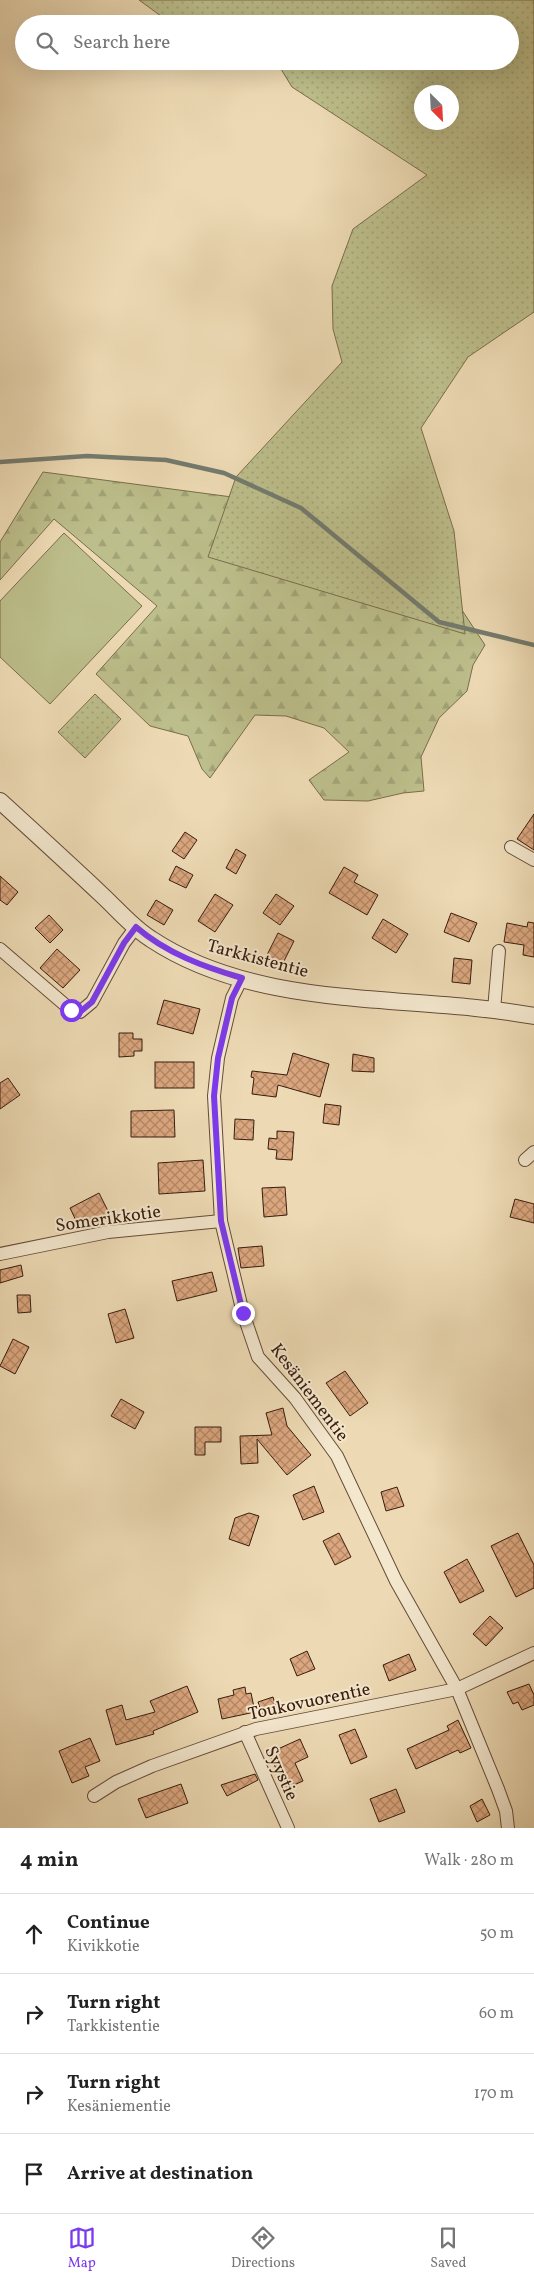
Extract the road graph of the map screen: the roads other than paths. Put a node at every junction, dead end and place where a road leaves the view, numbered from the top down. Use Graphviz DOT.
graph roads {
  1 [pos="0,800"];
  2 [pos="511,848"];
  3 [pos="534,860"];
  4 [pos="136,927"];
  5 [pos="0,949"];
  6 [pos="499,951"];
  7 [pos="242,978"];
  8 [pos="494,1010"];
  9 [pos="534,1016"];
  10 [pos="221,1221"];
  11 [pos="0,1254"];
  12 [pos="534,1653"];
  13 [pos="457,1689"];
  14 [pos="245,1732"];
  15 [pos="94,1796"];
  16 [pos="288,1828"];
  17 [pos="508,1828"];
  1 -- 4 [label="street, Tarkkistentie"];
  2 -- 3 [label="street"];
  4 -- 5 [label="street"];
  4 -- 7 [label="street, Tarkkistentie"];
  6 -- 8 [label="street"];
  7 -- 8 [label="street, Tarkkistentie"];
  7 -- 10 [label="street, Kesäniementie"];
  8 -- 9 [label="street, Tarkkistentie"];
  10 -- 11 [label="street, Somerikkotie"];
  10 -- 13 [label="street, Kesäniementie"];
  12 -- 13 [label="street, Toukovuorentie"];
  13 -- 14 [label="street, Toukovuorentie"];
  13 -- 17 [label="street, Kesäniementie"];
  14 -- 15 [label="street, Toukovuorentie"];
  14 -- 16 [label="street, Syystie"];
}
